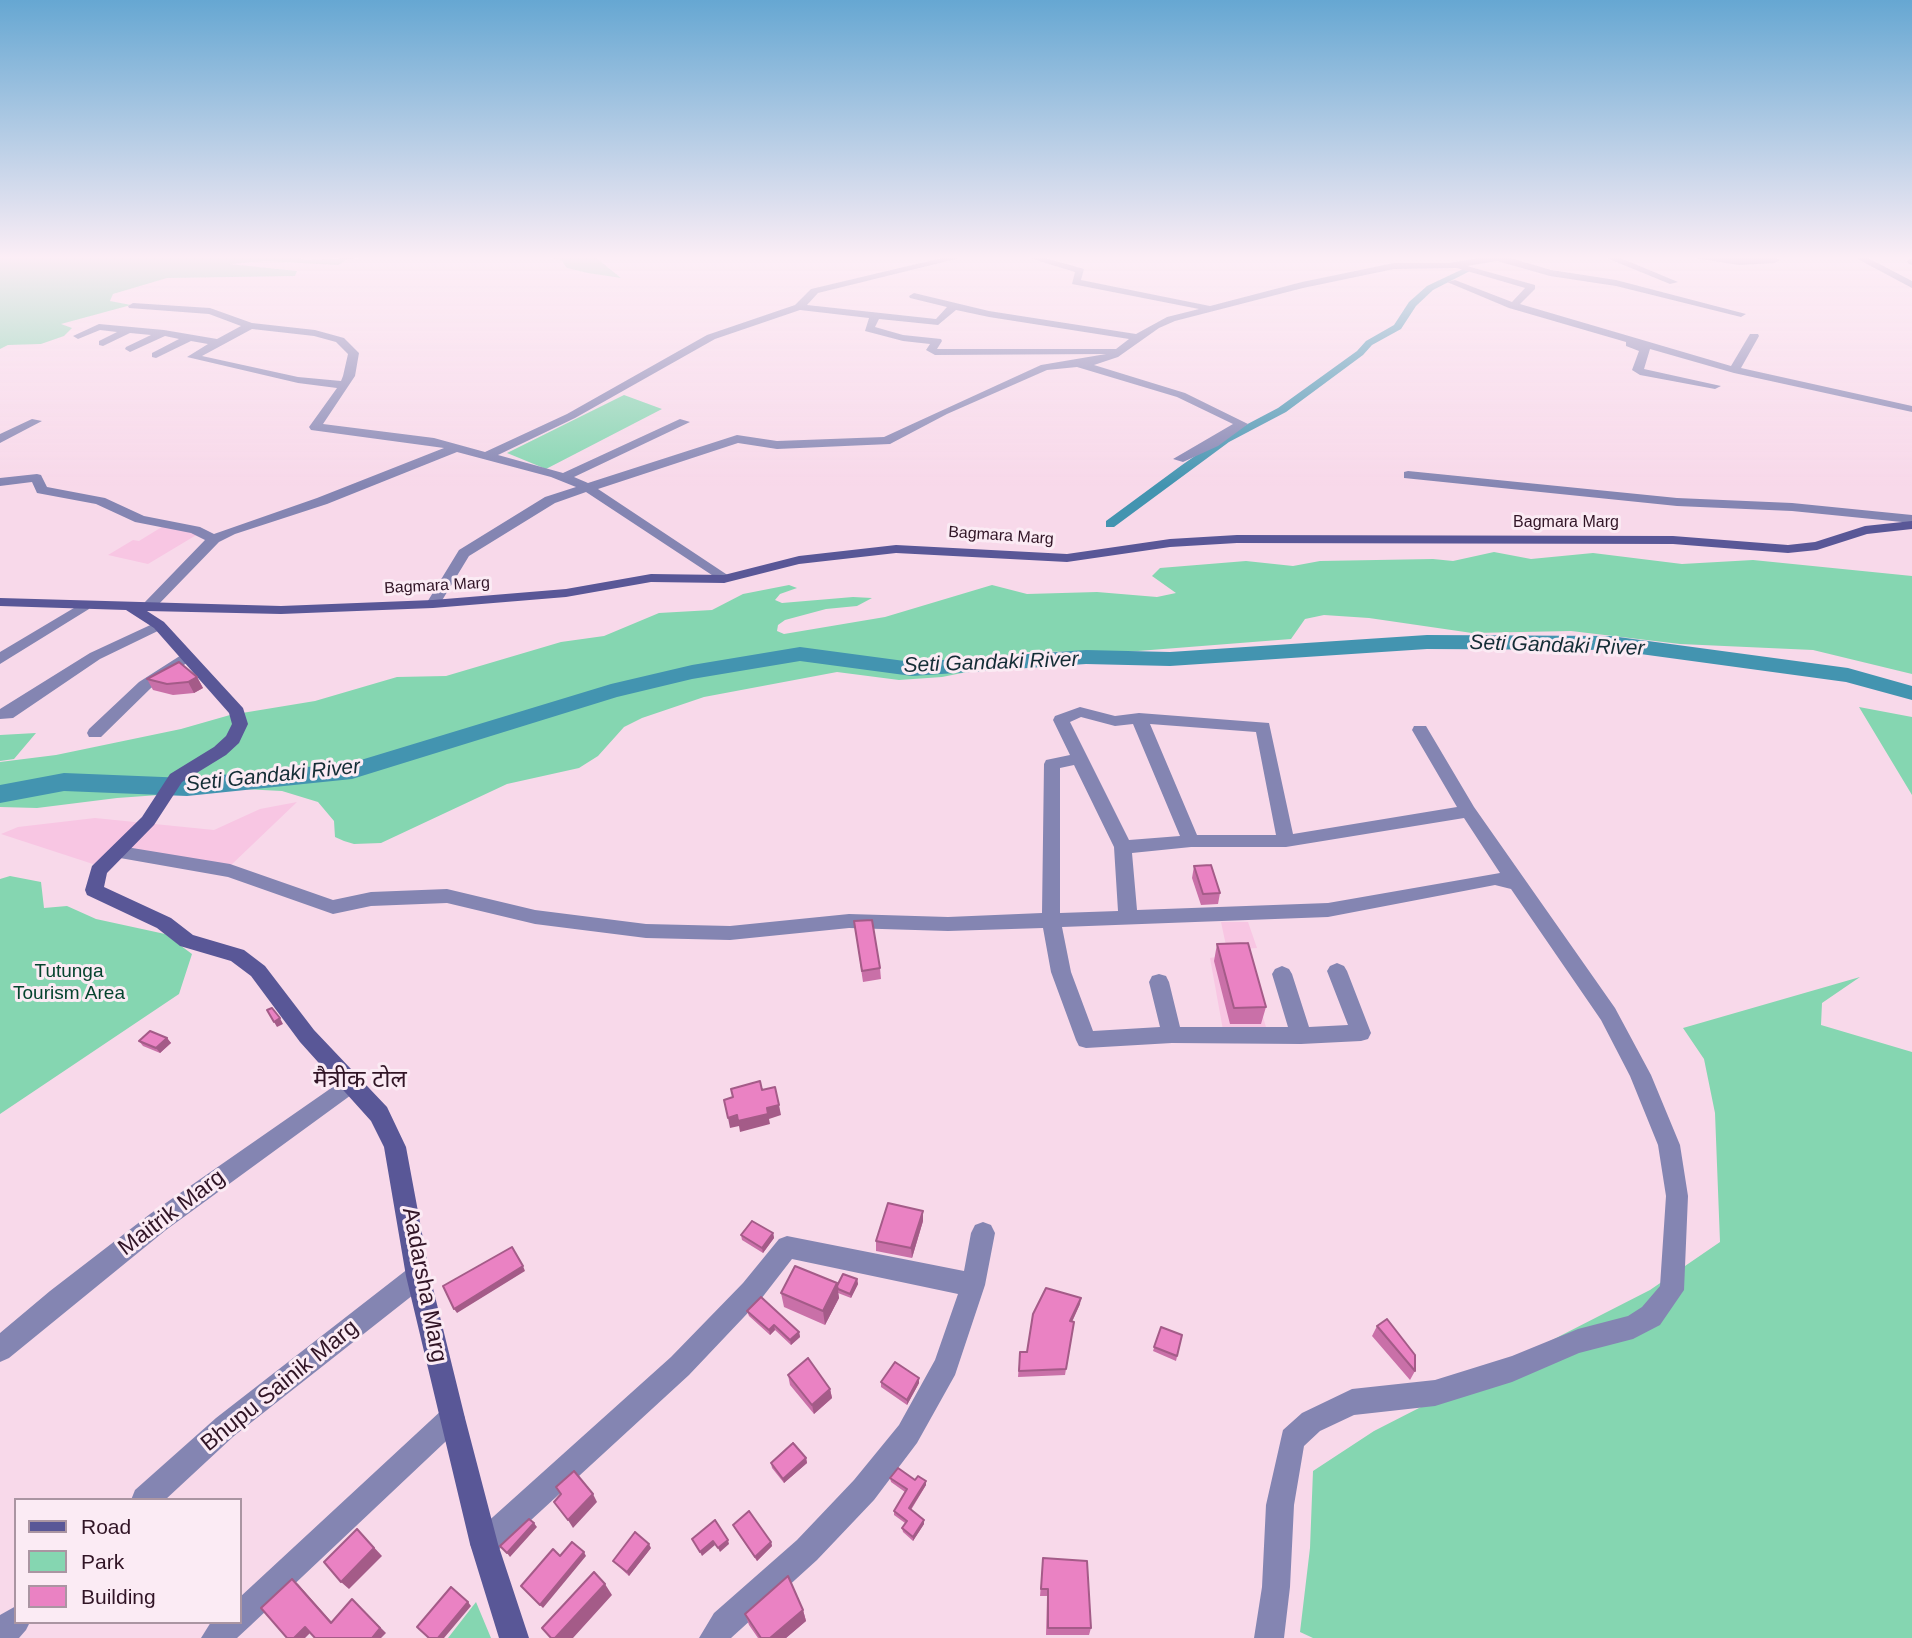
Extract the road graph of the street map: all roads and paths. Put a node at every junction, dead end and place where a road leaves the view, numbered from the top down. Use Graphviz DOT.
graph roads {
  1 [pos="84,333"];
  2 [pos="121,333"];
  3 [pos="161,333"];
  4 [pos="172,333"];
  5 [pos="236,333"];
  6 [pos="317,333"];
  7 [pos="721,333"];
  8 [pos="886,333"];
  9 [pos="1114,333"];
  10 [pos="1148,333"];
  11 [pos="1603,333"];
  12 [pos="1610,333"];
  13 [pos="78,336"];
  14 [pos="1754,336"];
  15 [pos="191,337"];
  16 [pos="1140,338"];
  17 [pos="103,343"];
  18 [pos="219,343"];
  19 [pos="130,349"];
  20 [pos="1119,352"];
  21 [pos="156,355"];
  22 [pos="1080,364"];
  23 [pos="1734,370"];
  24 [pos="344,385"];
  25 [pos="1715,386"];
  26 [pos="1912,409"];
  27 [pos="36,421"];
  28 [pos="684,422"];
  29 [pos="0,439"];
  30 [pos="456,448"];
  31 [pos="486,456"];
  32 [pos="1178,459"];
  33 [pos="1408,475"];
  34 [pos="564,477"];
  35 [pos="0,482"];
  36 [pos="590,489"];
  37 [pos="1912,519"];
  38 [pos="1912,525"];
  39 [pos="214,539"];
  40 [pos="724,579"];
  41 [pos="0,602"];
  42 [pos="433,604"];
  43 [pos="150,605"];
  44 [pos="84,606"];
  45 [pos="130,606"];
  46 [pos="159,625"];
  47 [pos="186,657"];
  48 [pos="0,659"];
  49 [pos="0,715"];
  50 [pos="1139,718"];
  51 [pos="1420,730"];
  52 [pos="96,733"];
  53 [pos="1080,758"];
  54 [pos="1468,811"];
  55 [pos="1191,841"];
  56 [pos="1286,842"];
  57 [pos="1124,847"];
  58 [pos="120,852"];
  59 [pos="1517,884"];
  60 [pos="1128,918"];
  61 [pos="1051,920"];
  62 [pos="1336,971"];
  63 [pos="1282,974"];
  64 [pos="1159,982"];
  65 [pos="1172,1035"];
  66 [pos="1301,1036"];
  67 [pos="350,1084"];
  68 [pos="983,1233"];
  69 [pos="418,1276"];
  70 [pos="973,1285"];
  71 [pos="0,1349"];
  72 [pos="452,1418"];
  73 [pos="147,1498"];
  74 [pos="484,1544"];
  75 [pos="242,1614"];
  76 [pos="14,1622"];
  77 [pos="231,1624"];
  78 [pos="0,1636"];
  79 [pos="216,1638"];
  80 [pos="514,1638"];
  81 [pos="714,1638"];
  82 [pos="1269,1638"];
  1 -- 13 [label="street"];
  2 -- 17 [label="street"];
  3 -- 19 [label="street"];
  4 -- 15 [label="street"];
  5 -- 18 [label="street"];
  6 -- 24 [label="street"];
  7 -- 31 [label="street"];
  8 -- 20 [label="street"];
  9 -- 16 [label="street"];
  10 -- 16 [label="street"];
  11 -- 25 [label="street"];
  12 -- 23 [label="street"];
  14 -- 23 [label="street"];
  15 -- 18 [label="street"];
  15 -- 21 [label="street"];
  16 -- 20 [label="street"];
  18 -- 24 [label="street"];
  20 -- 22 [label="street"];
  22 -- 32 [label="street"];
  22 -- 36 [label="street"];
  23 -- 26 [label="street"];
  24 -- 30 [label="street"];
  27 -- 29 [label="street"];
  28 -- 34 [label="street"];
  30 -- 31 [label="street"];
  30 -- 39 [label="street"];
  31 -- 34 [label="street"];
  33 -- 37 [label="street"];
  34 -- 36 [label="street"];
  35 -- 39 [label="street"];
  36 -- 40 [label="street"];
  36 -- 42 [label="street"];
  38 -- 40 [label="main road, Bagmara Marg"];
  39 -- 43 [label="street"];
  40 -- 42 [label="main road, Bagmara Marg"];
  41 -- 44 [label="main road, Bagmara Marg"];
  42 -- 43 [label="main road, Bagmara Marg"];
  43 -- 45 [label="main road, Bagmara Marg"];
  44 -- 45 [label="main road, Bagmara Marg"];
  44 -- 48 [label="street"];
  45 -- 46 [label="main road"];
  46 -- 47 [label="main road"];
  46 -- 49 [label="street"];
  47 -- 52 [label="street"];
  47 -- 58 [label="main road"];
  50 -- 53 [label="street"];
  50 -- 55 [label="street"];
  50 -- 56 [label="street"];
  51 -- 54 [label="street"];
  53 -- 57 [label="street"];
  53 -- 61 [label="street"];
  54 -- 56 [label="street"];
  54 -- 59 [label="street"];
  55 -- 56 [label="street"];
  55 -- 57 [label="street"];
  57 -- 60 [label="street"];
  58 -- 61 [label="street"];
  58 -- 67 [label="main road, Aadarsha Marg"];
  59 -- 60 [label="street"];
  59 -- 82 [label="street"];
  60 -- 61 [label="street"];
  61 -- 65 [label="street"];
  62 -- 66 [label="street"];
  63 -- 66 [label="street"];
  64 -- 65 [label="street"];
  65 -- 66 [label="street"];
  67 -- 69 [label="main road, Aadarsha Marg"];
  67 -- 71 [label="street, Maitrik Marg"];
  68 -- 70 [label="street"];
  69 -- 72 [label="main road, Aadarsha Marg"];
  69 -- 73 [label="street, Bhupu Sainik Marg"];
  70 -- 74 [label="street"];
  70 -- 81 [label="street"];
  72 -- 74 [label="main road, Aadarsha Marg"];
  72 -- 75 [label="street"];
  74 -- 80 [label="main road, Aadarsha Marg"];
  76 -- 78 [label="street"];
  77 -- 79 [label="street"];
}
